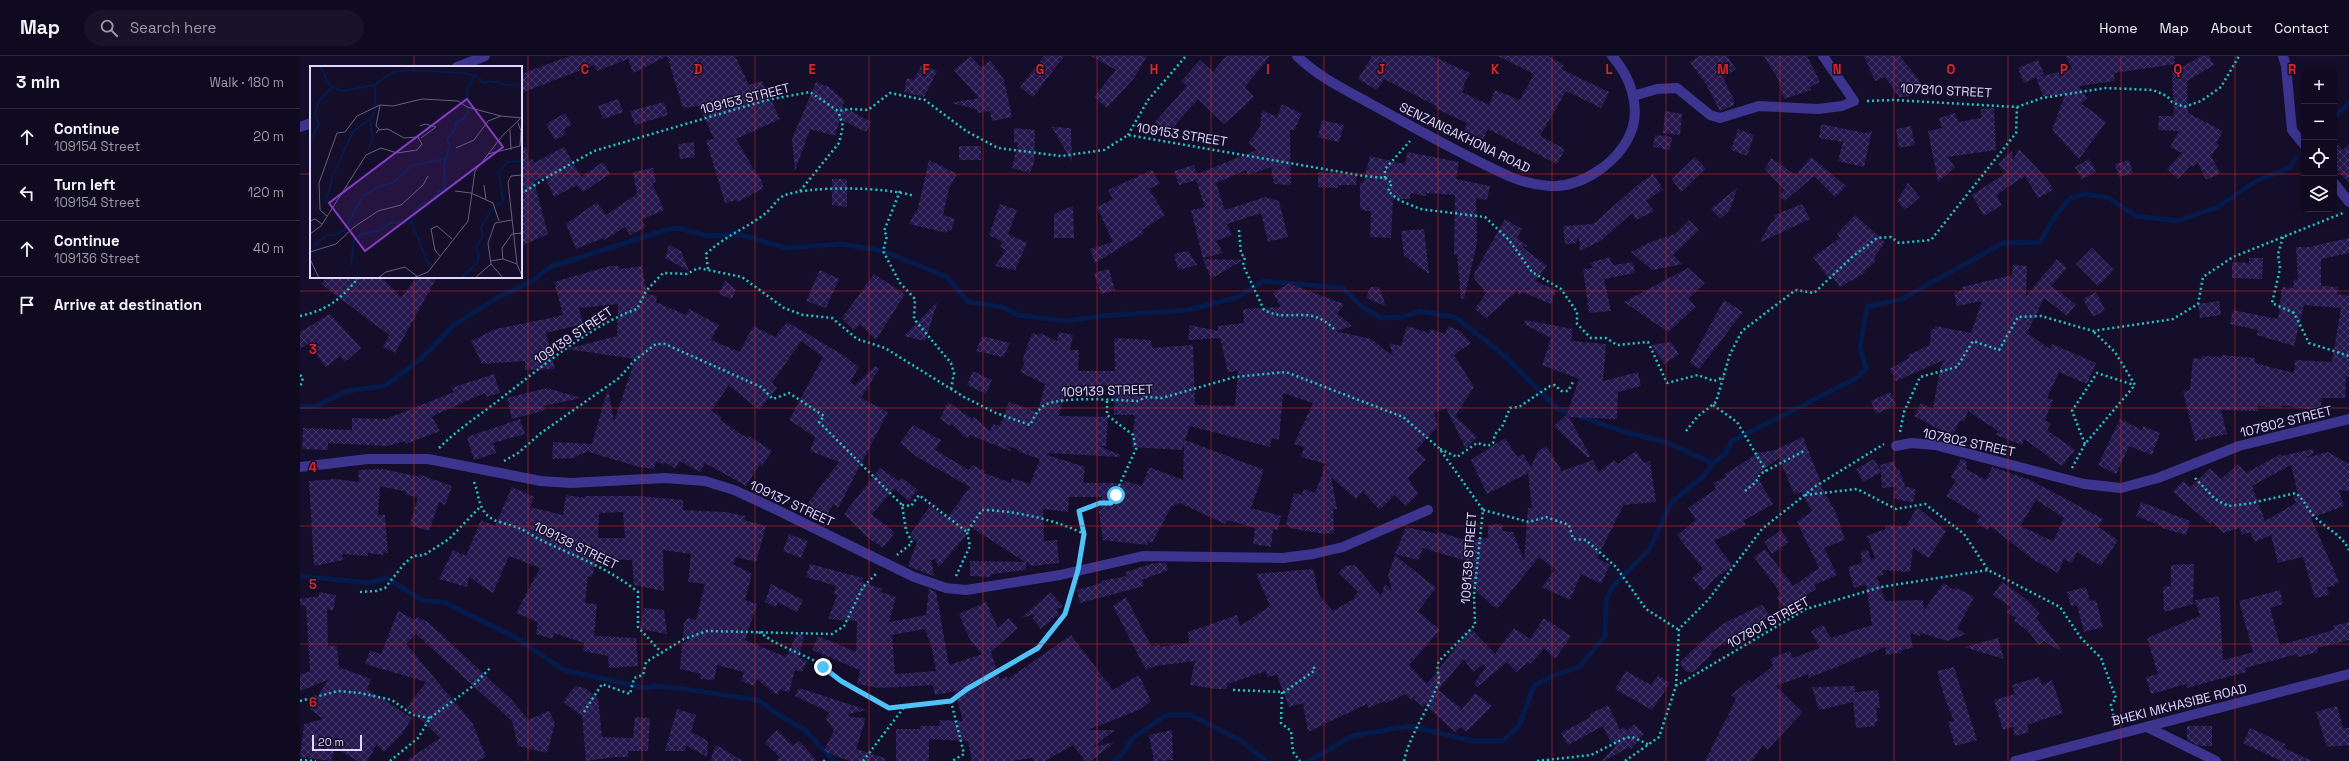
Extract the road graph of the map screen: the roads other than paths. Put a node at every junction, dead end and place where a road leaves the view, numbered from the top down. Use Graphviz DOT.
graph roads {
  1 [pos="485,56"];
  2 [pos="1297,56"];
  3 [pos="1612,56"];
  4 [pos="1823,56"];
  5 [pos="2283,56"];
  6 [pos="460,66"];
  7 [pos="1633,96"];
  8 [pos="310,123"];
  9 [pos="300,127"];
  10 [pos="2301,141"];
  11 [pos="2337,187"];
  12 [pos="2349,202"];
  13 [pos="2349,419"];
  14 [pos="1896,446"];
  15 [pos="300,467"];
  16 [pos="1428,510"];
  17 [pos="2349,674"];
  18 [pos="2147,727"];
  19 [pos="2015,761"];
  20 [pos="2216,761"];
  1 -- 6 [label="street"];
  2 -- 7 [label="street, SENZANGAKHONA ROAD"];
  3 -- 7 [label="street, SENZANGAKHONA ROAD"];
  4 -- 7 [label="street"];
  5 -- 10 [label="street"];
  8 -- 9 [label="street"];
  11 -- 12 [label="street"];
  13 -- 14 [label="street, 107802 STREET"];
  15 -- 16 [label="street, 109137 STREET"];
  17 -- 18 [label="street, BHEKI MKHASIBE ROAD"];
  18 -- 19 [label="street, BHEKI MKHASIBE ROAD"];
  18 -- 20 [label="street"];
}
